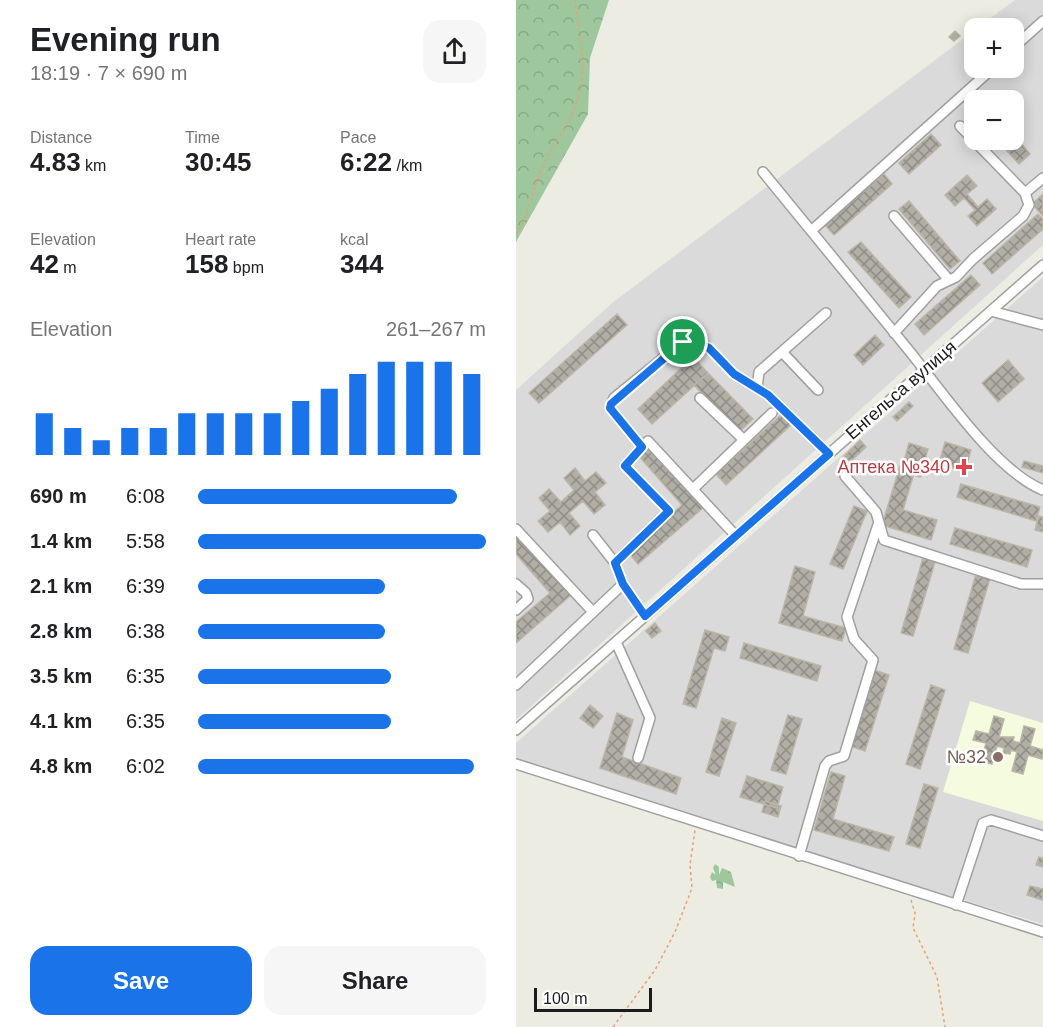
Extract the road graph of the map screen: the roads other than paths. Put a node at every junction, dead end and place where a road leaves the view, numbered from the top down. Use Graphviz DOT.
graph roads {
  1 [pos="1043,21"];
  2 [pos="1024,38"];
  3 [pos="982,78"];
  4 [pos="960,126"];
  5 [pos="763,172"];
  6 [pos="1043,178"];
  7 [pos="1025,193"];
  8 [pos="894,216"];
  9 [pos="811,231"];
  10 [pos="1043,265"];
  11 [pos="949,280"];
  12 [pos="992,310"];
  13 [pos="826,313"];
  14 [pos="1043,325"];
  15 [pos="894,333"];
  16 [pos="782,351"];
  17 [pos="924,370"];
  18 [pos="757,388"];
  19 [pos="818,390"];
  20 [pos="700,398"];
  21 [pos="772,413"];
  22 [pos="744,440"];
  23 [pos="642,447"];
  24 [pos="829,454"];
  25 [pos="845,476"];
  26 [pos="693,489"];
  27 [pos="1043,490"];
  28 [pos="879,522"];
  29 [pos="516,529"];
  30 [pos="593,535"];
  31 [pos="736,536"];
  32 [pos="615,563"];
  33 [pos="516,584"];
  34 [pos="623,584"];
  35 [pos="1043,584"];
  36 [pos="516,610"];
  37 [pos="593,612"];
  38 [pos="645,616"];
  39 [pos="616,642"];
  40 [pos="516,685"];
  41 [pos="516,730"];
  42 [pos="638,758"];
  43 [pos="516,764"];
  44 [pos="1043,836"];
  45 [pos="799,856"];
  46 [pos="957,905"];
  47 [pos="1043,932"];
  1 -- 2 [label="street"];
  3 -- 9 [label="street"];
  4 -- 7 [label="street"];
  5 -- 9 [label="street"];
  6 -- 7 [label="street"];
  7 -- 11 [label="street"];
  8 -- 11 [label="street"];
  9 -- 15 [label="street"];
  10 -- 12 [label="street, Енгельса вулиця"];
  11 -- 15 [label="street"];
  12 -- 14 [label="street"];
  12 -- 17 [label="street, Енгельса вулиця"];
  13 -- 16 [label="street"];
  15 -- 17 [label="street"];
  16 -- 18 [label="street"];
  16 -- 19 [label="street"];
  17 -- 24 [label="street, Енгельса вулиця"];
  17 -- 27 [label="street"];
  18 -- 23 [label="street"];
  18 -- 24 [label="street"];
  20 -- 22 [label="street"];
  21 -- 22 [label="street"];
  22 -- 26 [label="street"];
  23 -- 26 [label="street"];
  23 -- 32 [label="street"];
  24 -- 31 [label="street, Енгельса вулиця"];
  25 -- 28 [label="street"];
  26 -- 31 [label="street"];
  28 -- 35 [label="street"];
  28 -- 45 [label="street"];
  29 -- 37 [label="street"];
  30 -- 32 [label="street"];
  31 -- 38 [label="street, Енгельса вулиця"];
  32 -- 34 [label="street"];
  33 -- 36 [label="street"];
  34 -- 37 [label="street"];
  34 -- 38 [label="street"];
  37 -- 40 [label="street"];
  38 -- 39 [label="street, Енгельса вулиця"];
  39 -- 41 [label="street, Енгельса вулиця"];
  39 -- 42 [label="street"];
  43 -- 45 [label="street"];
  44 -- 46 [label="street"];
  45 -- 46 [label="street"];
  46 -- 47 [label="street"];
}
